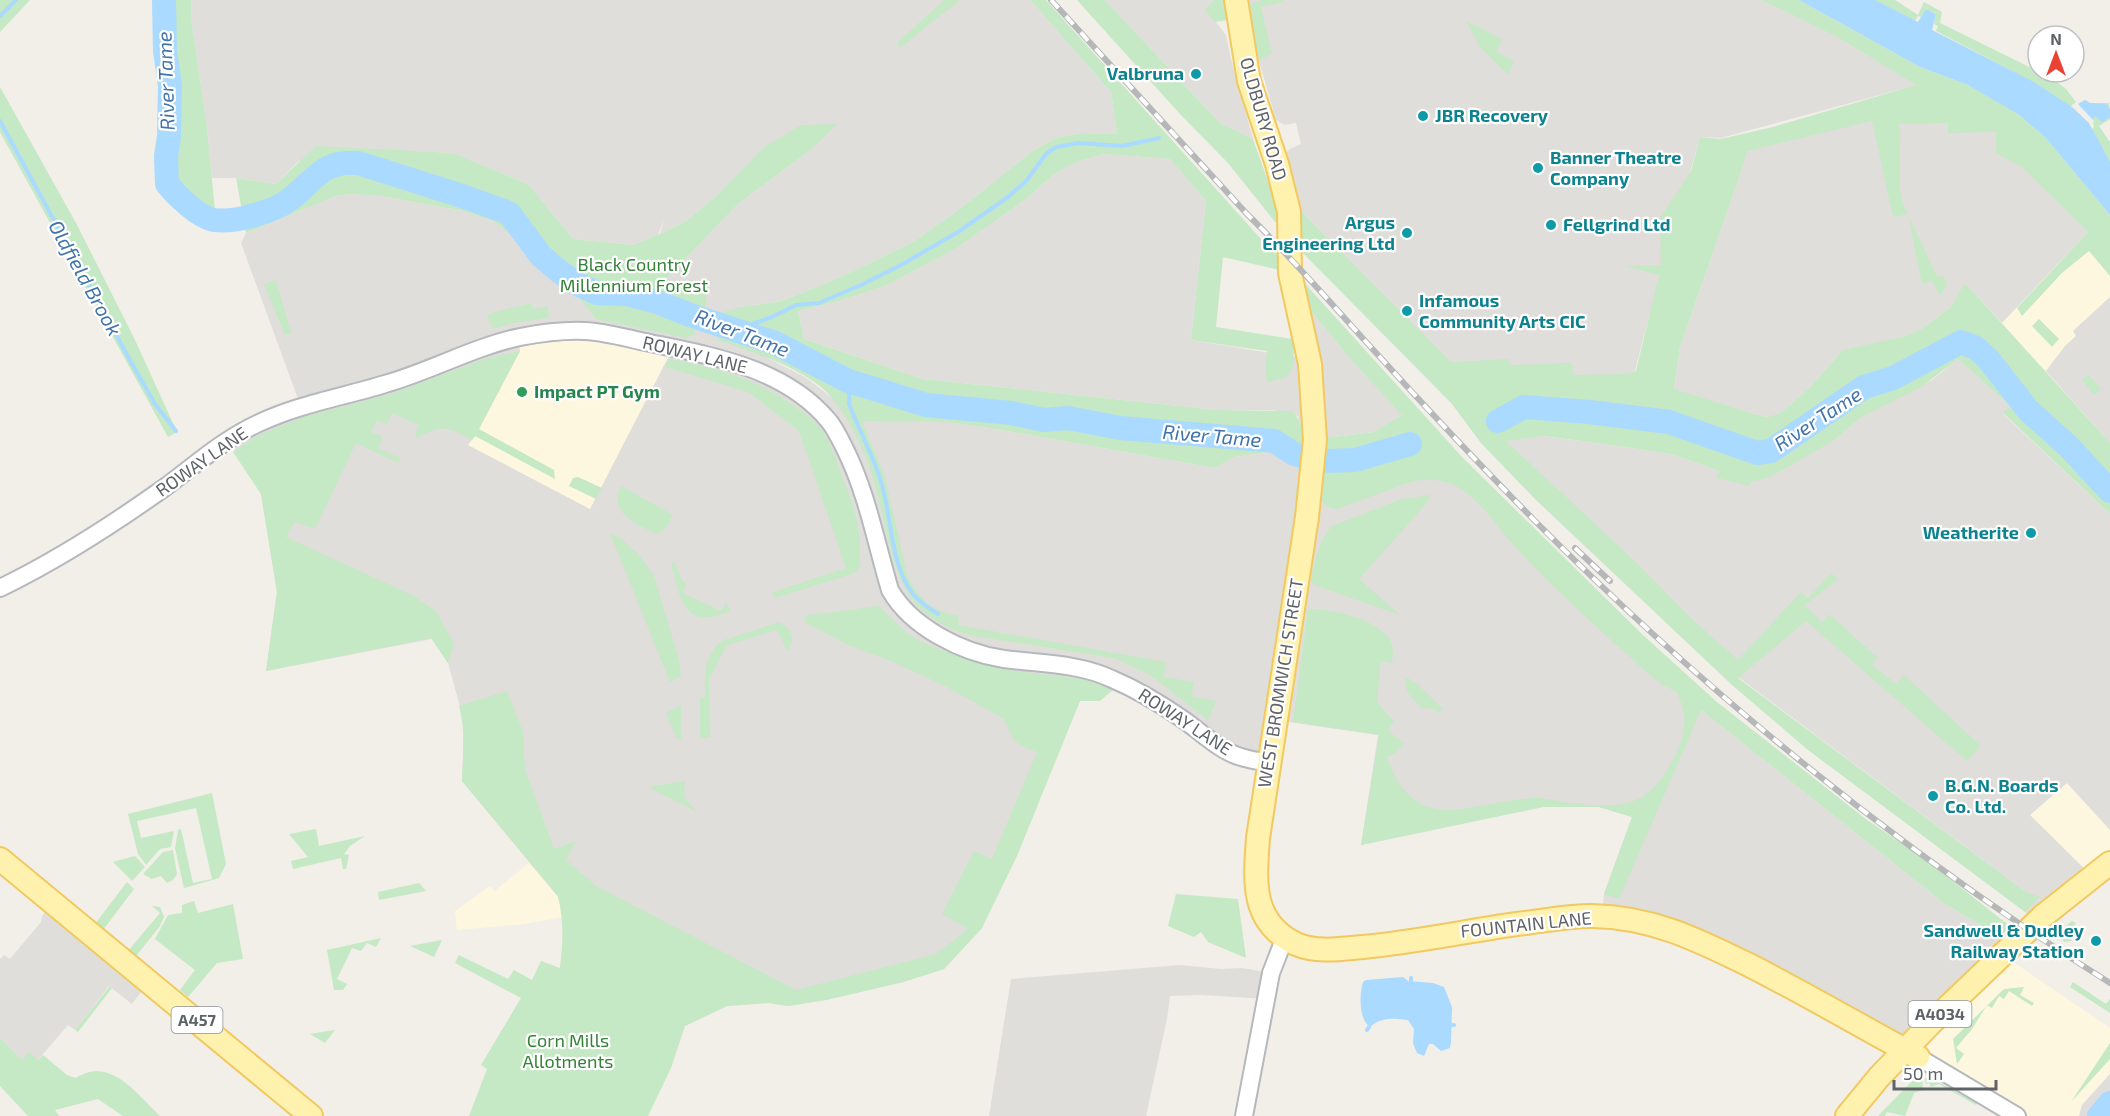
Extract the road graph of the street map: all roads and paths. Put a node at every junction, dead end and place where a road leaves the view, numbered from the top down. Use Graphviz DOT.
graph roads {
  1 [pos="1236,0"];
  2 [pos="1289,238"];
  3 [pos="0,588"];
  4 [pos="1268,763"];
  5 [pos="0,860"];
  6 [pos="2108,871"];
  7 [pos="1286,937"];
  8 [pos="2013,962"];
  9 [pos="1976,979"];
  10 [pos="1912,1053"];
  11 [pos="311,1116"];
  12 [pos="1244,1116"];
  13 [pos="1847,1116"];
  14 [pos="1861,1116"];
  15 [pos="2017,1116"];
  1 -- 2 [label="main road, OLDBURY ROAD"];
  2 -- 4 [label="main road, WEST BROMWICH STREET"];
  3 -- 4 [label="street, ROWAY LANE"];
  4 -- 7 [label="main road, WEST BROMWICH STREET"];
  5 -- 11 [label="main road, A457"];
  6 -- 8 [label="main road, A4034"];
  6 -- 9 [label="main road, A4034"];
  7 -- 10 [label="main road, FOUNTAIN LANE"];
  7 -- 12 [label="street"];
  8 -- 9 [label="main road"];
  8 -- 10 [label="main road, A4034"];
  9 -- 10 [label="main road, A4034"];
  10 -- 13 [label="main road, A4034"];
  10 -- 14 [label="main road, A4034"];
  10 -- 15 [label="street"];
}
